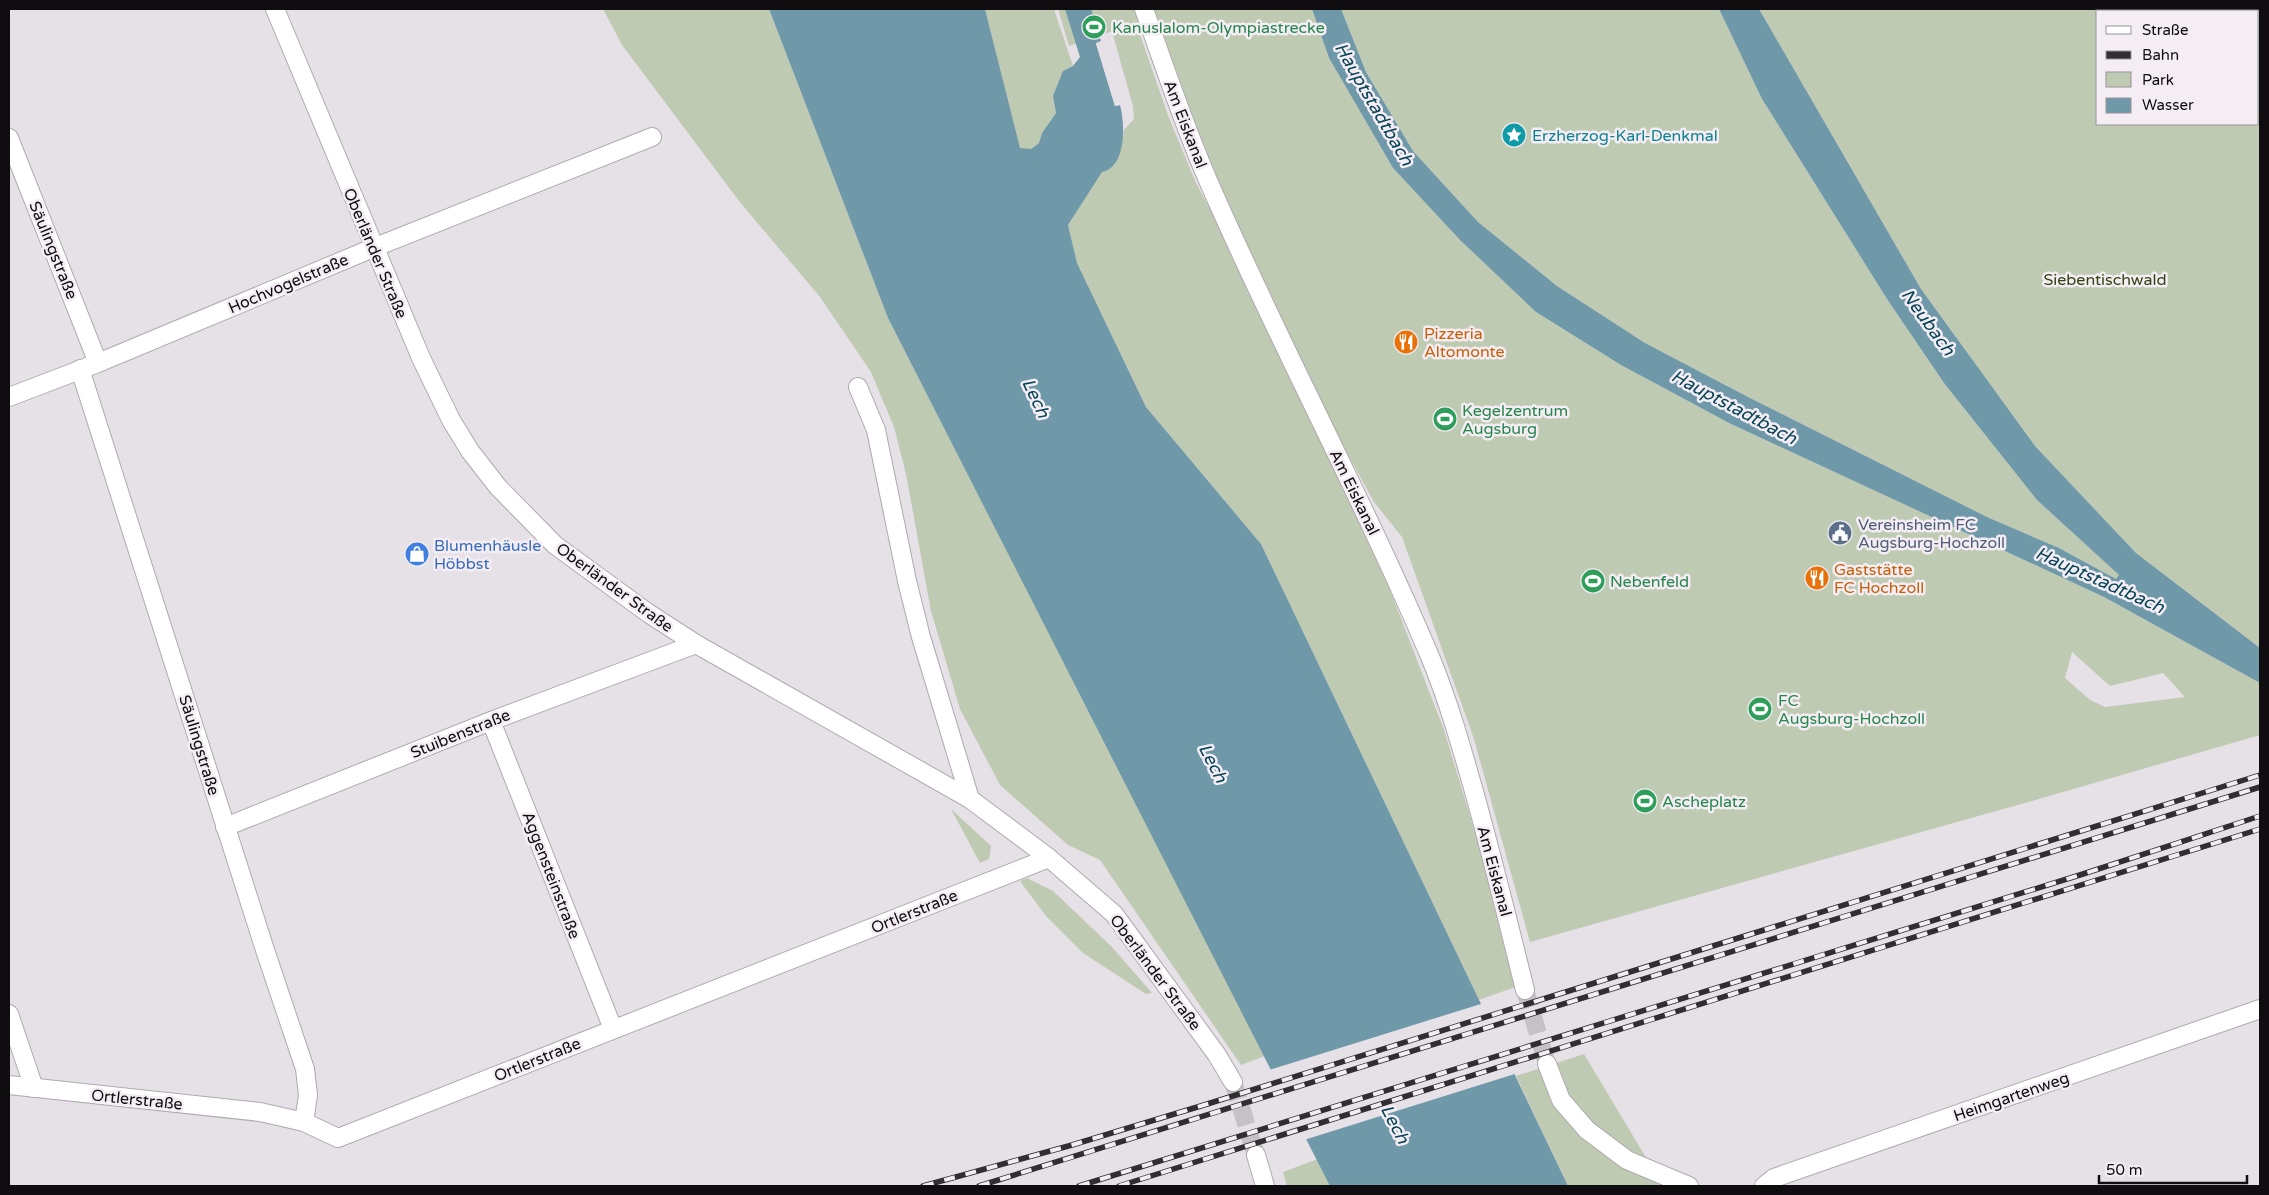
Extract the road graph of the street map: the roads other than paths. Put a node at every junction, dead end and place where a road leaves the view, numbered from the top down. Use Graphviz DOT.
graph roads {
  1 [pos="276,9"];
  2 [pos="1144,9"];
  3 [pos="652,137"];
  4 [pos="9,138"];
  5 [pos="374,248"];
  6 [pos="98,363"];
  7 [pos="80,369"];
  8 [pos="858,386"];
  9 [pos="9,397"];
  10 [pos="696,644"];
  11 [pos="492,720"];
  12 [pos="970,799"];
  13 [pos="225,827"];
  14 [pos="1049,858"];
  15 [pos="1525,990"];
  16 [pos="2260,1010"];
  17 [pos="9,1014"];
  18 [pos="613,1029"];
  19 [pos="1547,1064"];
  20 [pos="1233,1082"];
  21 [pos="9,1085"];
  22 [pos="34,1088"];
  23 [pos="304,1122"];
  24 [pos="1256,1155"];
  25 [pos="1266,1186"];
  26 [pos="1689,1186"];
  27 [pos="1764,1186"];
  1 -- 5 [label="street, Oberländer Straße"];
  2 -- 15 [label="street, Am Eiskanal"];
  3 -- 5 [label="street, Hochvogelstraße"];
  4 -- 6 [label="street, Säulingstraße"];
  5 -- 6 [label="street, Hochvogelstraße"];
  5 -- 10 [label="street, Oberländer Straße"];
  6 -- 7 [label="street, Hochvogelstraße"];
  7 -- 9 [label="street, Hochvogelstraße"];
  7 -- 13 [label="street, Säulingstraße"];
  8 -- 12 [label="street"];
  10 -- 11 [label="street, Stuibenstraße"];
  10 -- 12 [label="street, Oberländer Straße"];
  11 -- 13 [label="street, Stuibenstraße"];
  11 -- 18 [label="street, Aggensteinstraße"];
  12 -- 14 [label="street, Oberländer Straße"];
  13 -- 23 [label="street, Säulingstraße"];
  14 -- 18 [label="street, Ortlerstraße"];
  14 -- 20 [label="street, Oberländer Straße"];
  16 -- 27 [label="street, Heimgartenweg"];
  17 -- 22 [label="street"];
  18 -- 23 [label="street, Ortlerstraße"];
  19 -- 26 [label="street"];
  21 -- 22 [label="street, Ortlerstraße"];
  22 -- 23 [label="street, Ortlerstraße"];
  24 -- 25 [label="street"];
}
